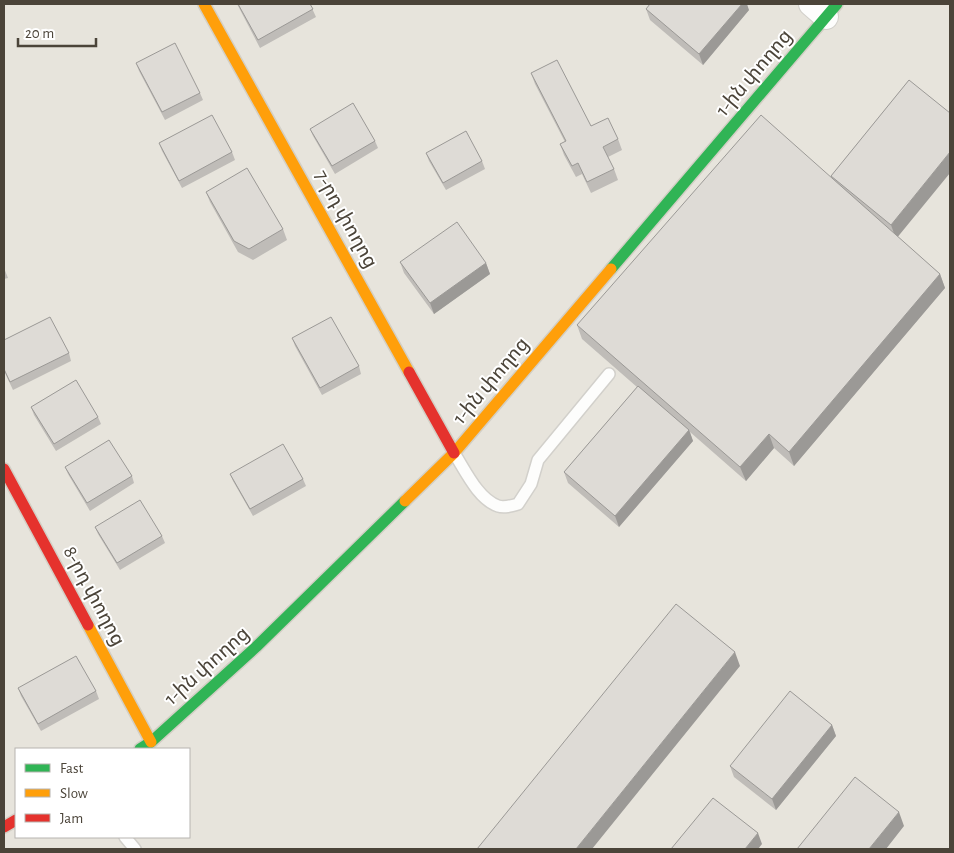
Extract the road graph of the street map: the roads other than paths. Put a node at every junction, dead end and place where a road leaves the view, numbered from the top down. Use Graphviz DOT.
graph roads {
  1 [pos="204,4"];
  2 [pos="825,8"];
  3 [pos="609,374"];
  4 [pos="454,453"];
  5 [pos="4,469"];
  6 [pos="152,742"];
  7 [pos="142,748"];
  8 [pos="15,821"];
  9 [pos="4,827"];
  10 [pos="126,838"];
  11 [pos="135,849"];
  1 -- 4 [label="main road, 7-րդ փողոց"];
  2 -- 4 [label="main road, 1-ին փողոց"];
  3 -- 4 [label="lane"];
  4 -- 6 [label="main road, 1-ին փողոց"];
  5 -- 6 [label="main road, 8-րդ փողոց"];
  6 -- 7 [label="main road, 1-ին փողոց"];
  8 -- 9 [label="main road"];
  10 -- 11 [label="lane"];
}
